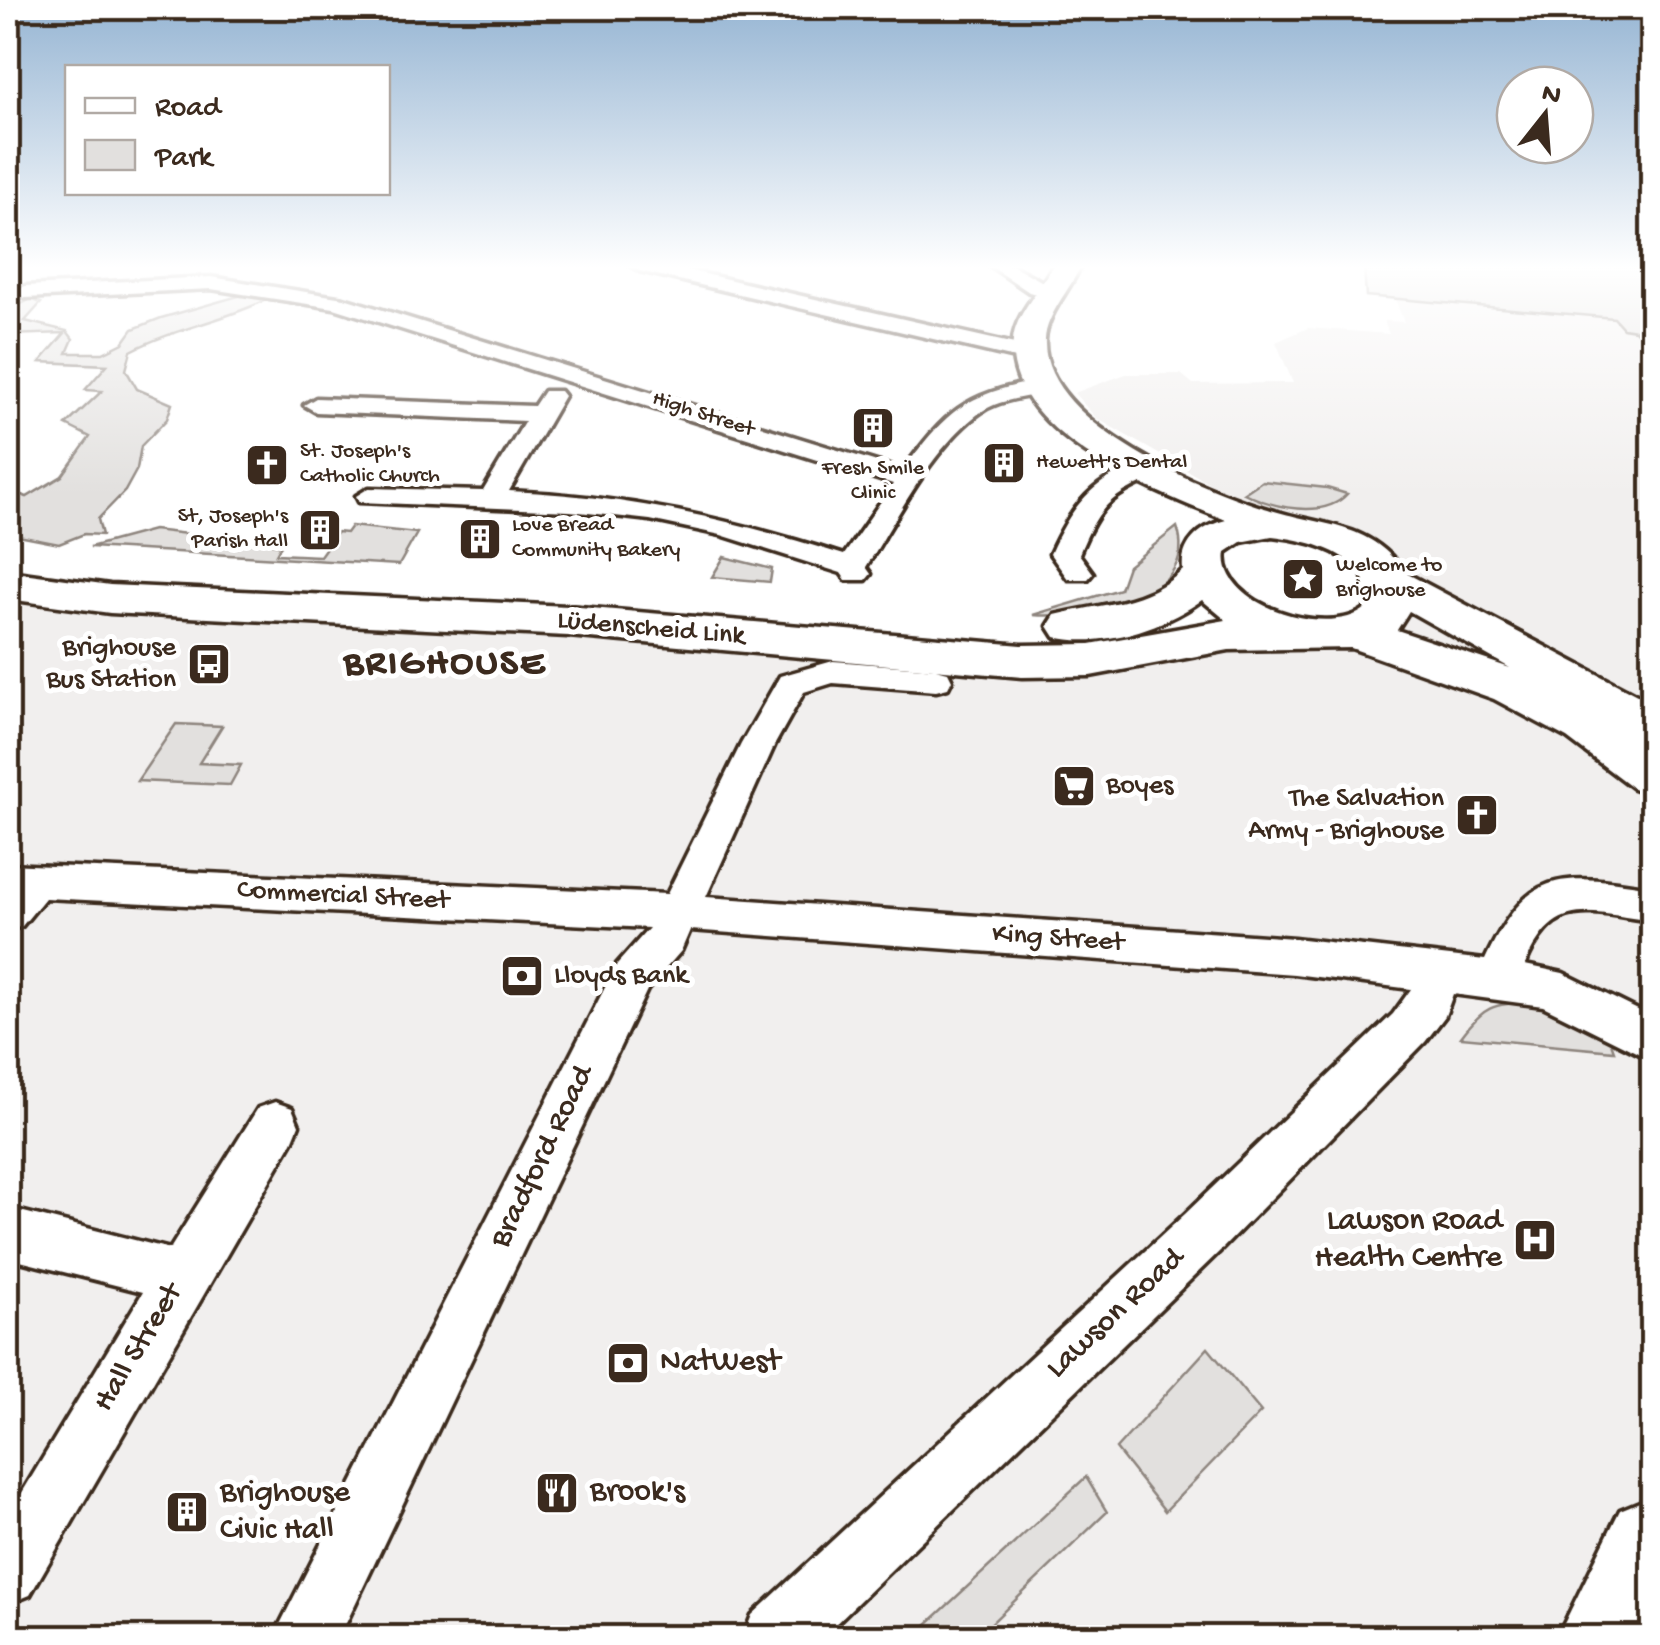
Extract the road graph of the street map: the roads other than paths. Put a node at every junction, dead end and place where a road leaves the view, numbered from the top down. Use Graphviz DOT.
graph roads {
  1 [pos="468,342"];
  2 [pos="924,342"];
  3 [pos="1029,342"];
  4 [pos="564,371"];
  5 [pos="1032,371"];
  6 [pos="316,405"];
  7 [pos="543,414"];
  8 [pos="1158,478"];
  9 [pos="909,480"];
  10 [pos="369,496"];
  11 [pos="491,499"];
  12 [pos="1272,524"];
  13 [pos="8,553"];
  14 [pos="1203,566"];
  15 [pos="1078,573"];
  16 [pos="1388,581"];
  17 [pos="8,585"];
  18 [pos="1292,632"];
  19 [pos="1354,633"];
  20 [pos="936,680"];
  21 [pos="1652,725"];
  22 [pos="1652,774"];
  23 [pos="21,881"];
  24 [pos="1652,904"];
  25 [pos="679,912"];
  26 [pos="8,914"];
  27 [pos="1436,975"];
  28 [pos="1497,978"];
  29 [pos="1652,1039"];
  30 [pos="275,1126"];
  31 [pos="8,1233"];
  32 [pos="156,1269"];
  33 [pos="1652,1542"];
  34 [pos="8,1574"];
  35 [pos="305,1638"];
  36 [pos="775,1638"];
  37 [pos="1604,1638"];
  1 -- 4 [label="street, High Street"];
  2 -- 5 [label="street"];
  3 -- 5 [label="main road"];
  4 -- 7 [label="street"];
  4 -- 9 [label="street, High Street"];
  5 -- 8 [label="main road"];
  5 -- 9 [label="street"];
  6 -- 7 [label="street"];
  7 -- 11 [label="street"];
  8 -- 12 [label="main road"];
  8 -- 14 [label="main road"];
  8 -- 15 [label="street"];
  9 -- 11 [label="street"];
  10 -- 11 [label="street"];
  12 -- 14 [label="main road, Lüdenscheid Link"];
  12 -- 16 [label="main road"];
  13 -- 14 [label="main road, Lüdenscheid Link"];
  14 -- 18 [label="main road"];
  16 -- 19 [label="main road"];
  16 -- 21 [label="main road"];
  17 -- 18 [label="main road, Lüdenscheid Link"];
  18 -- 19 [label="main road"];
  19 -- 22 [label="main road"];
  20 -- 25 [label="street, Bradford Road"];
  23 -- 25 [label="street, Commercial Street"];
  23 -- 26 [label="street"];
  24 -- 28 [label="street"];
  25 -- 27 [label="street, King Street"];
  25 -- 35 [label="street, Bradford Road"];
  27 -- 28 [label="street, King Street"];
  27 -- 36 [label="street, Lawson Road"];
  28 -- 29 [label="street, King Street"];
  30 -- 34 [label="street, Hall Street"];
  31 -- 32 [label="street"];
  33 -- 37 [label="main road"];
}
